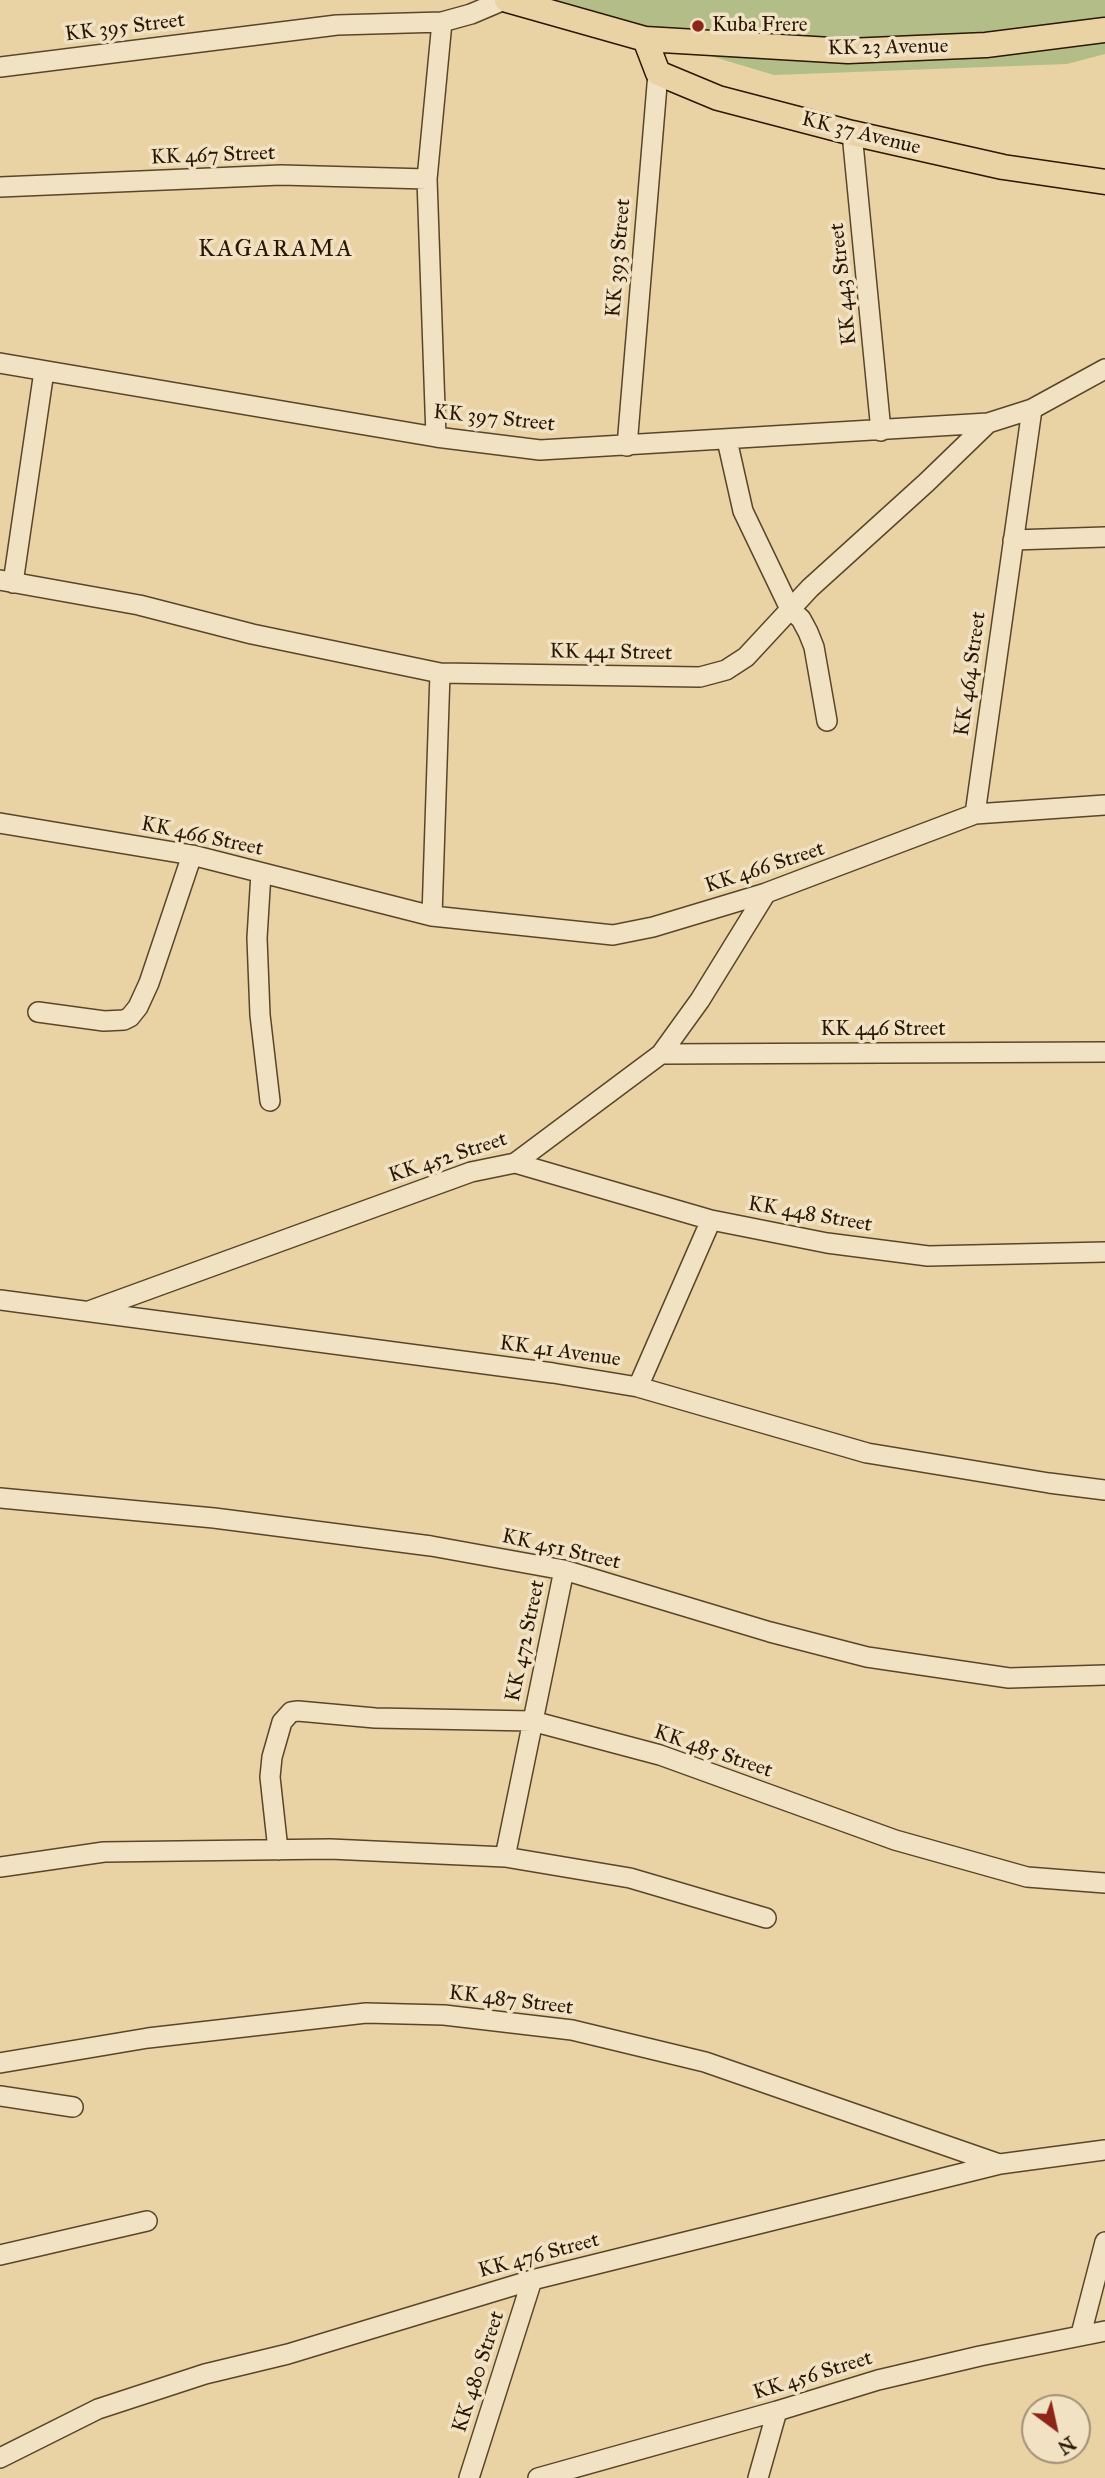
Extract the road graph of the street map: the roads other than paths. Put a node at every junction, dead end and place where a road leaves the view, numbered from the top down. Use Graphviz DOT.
graph roads {
  1 [pos="505,0"];
  2 [pos="442,22"];
  3 [pos="1105,30"];
  4 [pos="646,39"];
  5 [pos="0,67"];
  6 [pos="658,73"];
  7 [pos="852,133"];
  8 [pos="427,179"];
  9 [pos="1105,182"];
  10 [pos="0,187"];
  11 [pos="0,363"];
  12 [pos="1105,369"];
  13 [pos="44,371"];
  14 [pos="1032,409"];
  15 [pos="988,423"];
  16 [pos="881,431"];
  17 [pos="436,437"];
  18 [pos="727,440"];
  19 [pos="627,446"];
  20 [pos="1105,537"];
  21 [pos="1013,540"];
  22 [pos="7,581"];
  23 [pos="790,609"];
  24 [pos="440,673"];
  25 [pos="827,721"];
  26 [pos="1105,805"];
  27 [pos="975,814"];
  28 [pos="0,823"];
  29 [pos="192,855"];
  30 [pos="261,873"];
  31 [pos="766,893"];
  32 [pos="432,916"];
  33 [pos="38,1012"];
  34 [pos="1105,1052"];
  35 [pos="661,1054"];
  36 [pos="270,1101"];
  37 [pos="515,1163"];
  38 [pos="711,1220"];
  39 [pos="1105,1252"];
  40 [pos="0,1300"];
  41 [pos="85,1312"];
  42 [pos="638,1387"];
  43 [pos="1105,1490"];
  44 [pos="0,1498"];
  45 [pos="564,1570"];
  46 [pos="1105,1675"];
  47 [pos="532,1721"];
  48 [pos="278,1850"];
  49 [pos="505,1857"];
  50 [pos="0,1867"];
  51 [pos="1105,1884"];
  52 [pos="766,1918"];
  53 [pos="0,2063"];
  54 [pos="0,2096"];
  55 [pos="73,2107"];
  56 [pos="1105,2150"];
  57 [pos="1000,2164"];
  58 [pos="147,2221"];
  59 [pos="1105,2242"];
  60 [pos="0,2255"];
  61 [pos="532,2280"];
  62 [pos="1105,2331"];
  63 [pos="1081,2334"];
  64 [pos="777,2411"];
  65 [pos="0,2458"];
  66 [pos="469,2478"];
  67 [pos="538,2478"];
  68 [pos="758,2478"];
  1 -- 2 [label="street, KK 395 Street"];
  1 -- 4 [label="main road, KK 23 Avenue"];
  2 -- 5 [label="street, KK 395 Street"];
  2 -- 8 [label="street"];
  3 -- 4 [label="main road, KK 23 Avenue"];
  4 -- 6 [label="main road"];
  6 -- 7 [label="main road, KK 37 Avenue"];
  6 -- 19 [label="street, KK 393 Street"];
  7 -- 9 [label="main road, KK 37 Avenue"];
  7 -- 16 [label="street, KK 443 Street"];
  8 -- 10 [label="street, KK 467 Street"];
  8 -- 17 [label="street"];
  11 -- 13 [label="street, KK 397 Street"];
  12 -- 14 [label="street, KK 441 Street"];
  13 -- 17 [label="street, KK 397 Street"];
  13 -- 22 [label="street, KK 441 Street"];
  14 -- 15 [label="street, KK 441 Street"];
  14 -- 21 [label="street, KK 464 Street"];
  15 -- 16 [label="street, KK 397 Street"];
  15 -- 23 [label="street, KK 441 Street"];
  16 -- 18 [label="street, KK 397 Street"];
  17 -- 19 [label="street, KK 397 Street"];
  18 -- 19 [label="street, KK 397 Street"];
  18 -- 23 [label="street"];
  20 -- 21 [label="street"];
  21 -- 27 [label="street, KK 464 Street"];
  22 -- 24 [label="street, KK 441 Street"];
  23 -- 24 [label="street, KK 441 Street"];
  23 -- 25 [label="street"];
  24 -- 32 [label="street"];
  26 -- 27 [label="street, KK 466 Street"];
  27 -- 31 [label="street, KK 466 Street"];
  28 -- 29 [label="street, KK 466 Street"];
  29 -- 30 [label="street, KK 466 Street"];
  29 -- 33 [label="street"];
  30 -- 32 [label="street, KK 466 Street"];
  30 -- 36 [label="street"];
  31 -- 32 [label="street, KK 466 Street"];
  31 -- 35 [label="street, KK 452 Street"];
  34 -- 35 [label="street, KK 446 Street"];
  35 -- 37 [label="street, KK 452 Street"];
  37 -- 38 [label="street, KK 448 Street"];
  37 -- 41 [label="street, KK 452 Street"];
  38 -- 39 [label="street, KK 448 Street"];
  38 -- 42 [label="street"];
  40 -- 41 [label="street, KK 41 Avenue"];
  41 -- 42 [label="street, KK 41 Avenue"];
  42 -- 43 [label="street, KK 41 Avenue"];
  44 -- 45 [label="street, KK 451 Street"];
  45 -- 46 [label="street, KK 451 Street"];
  45 -- 47 [label="street, KK 472 Street"];
  47 -- 48 [label="street, KK 485 Street"];
  47 -- 49 [label="street, KK 472 Street"];
  47 -- 51 [label="street, KK 485 Street"];
  48 -- 49 [label="street"];
  48 -- 50 [label="street"];
  49 -- 52 [label="street"];
  53 -- 57 [label="street, KK 487 Street"];
  54 -- 55 [label="street"];
  56 -- 57 [label="street, KK 476 Street"];
  57 -- 61 [label="street, KK 476 Street"];
  58 -- 60 [label="street"];
  59 -- 63 [label="street"];
  61 -- 65 [label="street, KK 476 Street"];
  61 -- 66 [label="street, KK 480 Street"];
  62 -- 63 [label="street, KK 456 Street"];
  63 -- 64 [label="street, KK 456 Street"];
  64 -- 67 [label="street, KK 456 Street"];
  64 -- 68 [label="street"];
}
